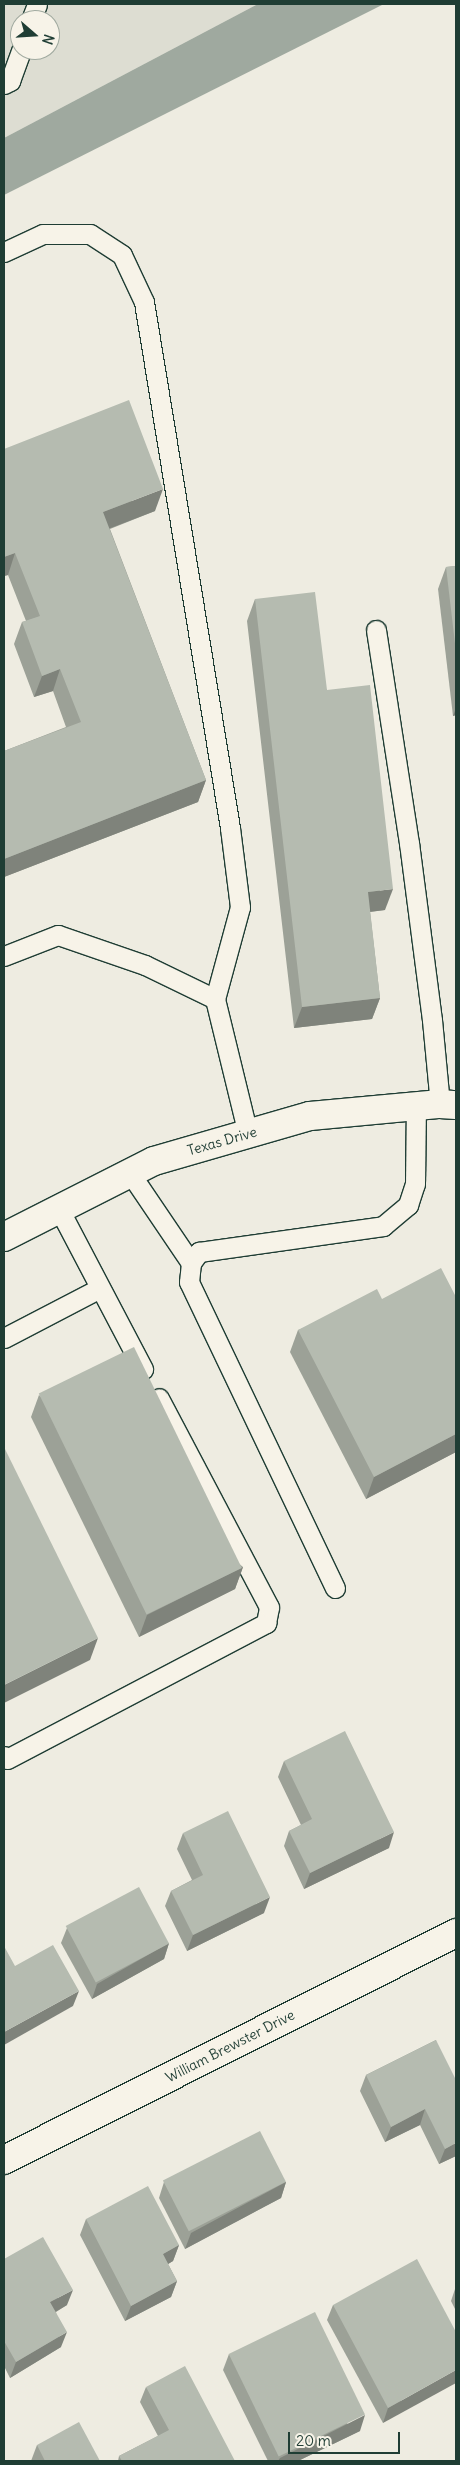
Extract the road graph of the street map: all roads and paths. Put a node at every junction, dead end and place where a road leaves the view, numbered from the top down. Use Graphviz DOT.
graph roads {
  1 [pos="17,60"];
  2 [pos="4,84"];
  3 [pos="4,252"];
  4 [pos="376,630"];
  5 [pos="4,956"];
  6 [pos="215,999"];
  7 [pos="437,1105"];
  8 [pos="248,1134"];
  9 [pos="130,1173"];
  10 [pos="59,1209"];
  11 [pos="4,1237"];
  12 [pos="191,1263"];
  13 [pos="100,1288"];
  14 [pos="4,1338"];
  15 [pos="335,1588"];
  16 [pos="4,1756"];
  17 [pos="456,1933"];
  18 [pos="4,2160"];
  1 -- 2 [label="lane"];
  3 -- 6 [label="lane"];
  4 -- 7 [label="lane"];
  5 -- 6 [label="lane"];
  6 -- 8 [label="lane"];
  7 -- 8 [label="street, Texas Drive"];
  7 -- 12 [label="lane"];
  8 -- 9 [label="street, Texas Drive"];
  9 -- 10 [label="street, Texas Drive"];
  9 -- 12 [label="lane"];
  10 -- 11 [label="street, Texas Drive"];
  10 -- 13 [label="lane"];
  12 -- 15 [label="lane"];
  13 -- 14 [label="lane"];
  13 -- 16 [label="lane"];
  17 -- 18 [label="street, William Brewster Drive"];
}
